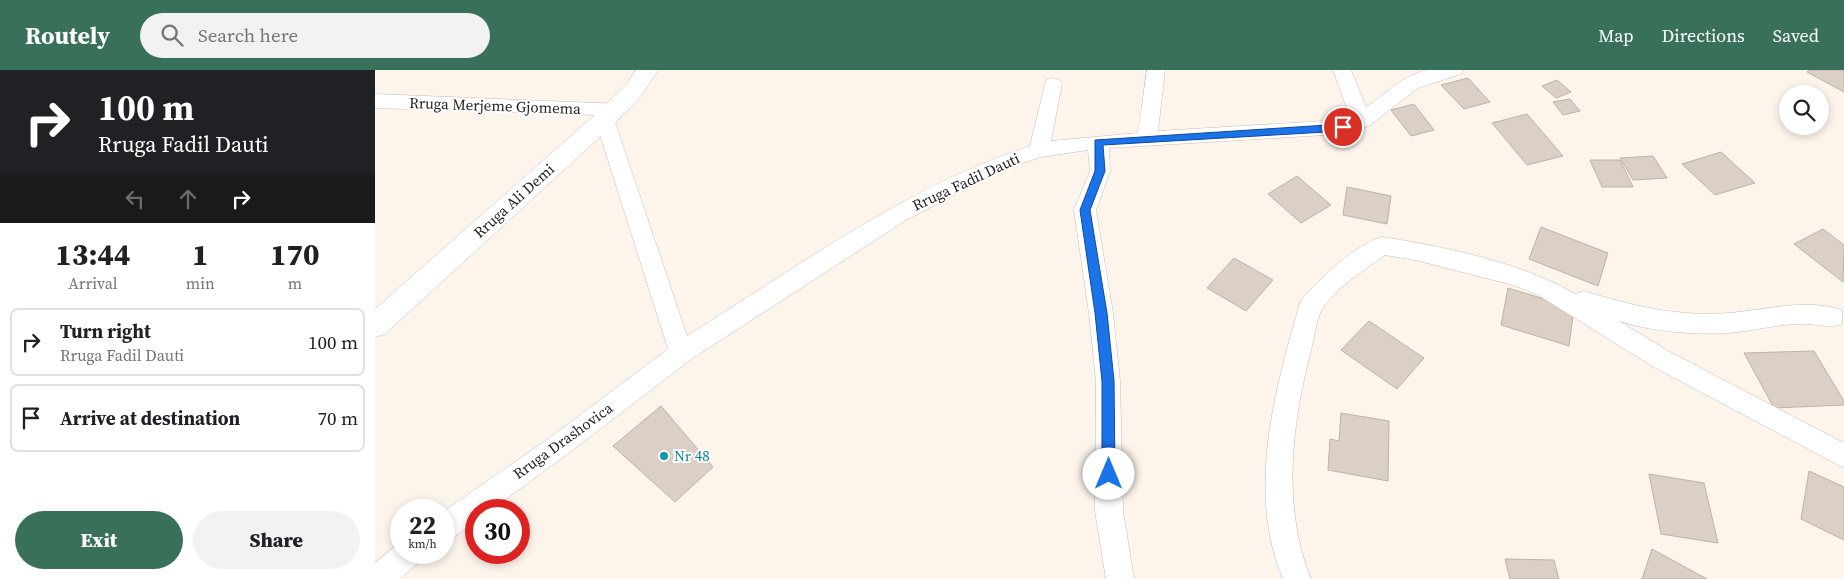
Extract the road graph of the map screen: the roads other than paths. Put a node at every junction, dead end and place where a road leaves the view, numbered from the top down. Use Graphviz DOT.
graph roads {
  1 [pos="647,70"];
  2 [pos="1156,70"];
  3 [pos="1342,70"];
  4 [pos="1454,70"];
  5 [pos="1053,84"];
  6 [pos="375,101"];
  7 [pos="610,114"];
  8 [pos="1362,121"];
  9 [pos="1147,139"];
  10 [pos="1098,142"];
  11 [pos="1039,150"];
  12 [pos="1546,288"];
  13 [pos="1834,316"];
  14 [pos="375,326"];
  15 [pos="681,353"];
  16 [pos="1844,456"];
  17 [pos="455,519"];
  18 [pos="395,564"];
  19 [pos="378,579"];
  20 [pos="1120,579"];
  21 [pos="1297,579"];
  1 -- 7 [label="main road, Rruga Ali Demi"];
  2 -- 9 [label="street"];
  3 -- 8 [label="street"];
  4 -- 8 [label="street, Rruga Fadil Dauti"];
  5 -- 11 [label="street"];
  6 -- 7 [label="street, Rruga Merjeme Gjomema"];
  7 -- 14 [label="main road, Rruga Ali Demi"];
  7 -- 15 [label="street"];
  8 -- 9 [label="street, Rruga Fadil Dauti"];
  9 -- 10 [label="street, Rruga Fadil Dauti"];
  10 -- 11 [label="street, Rruga Fadil Dauti"];
  10 -- 20 [label="street"];
  11 -- 15 [label="street, Rruga Fadil Dauti"];
  12 -- 13 [label="street"];
  12 -- 16 [label="street"];
  12 -- 21 [label="street"];
  15 -- 17 [label="street, Rruga Drashovica"];
  18 -- 19 [label="street"];
}
